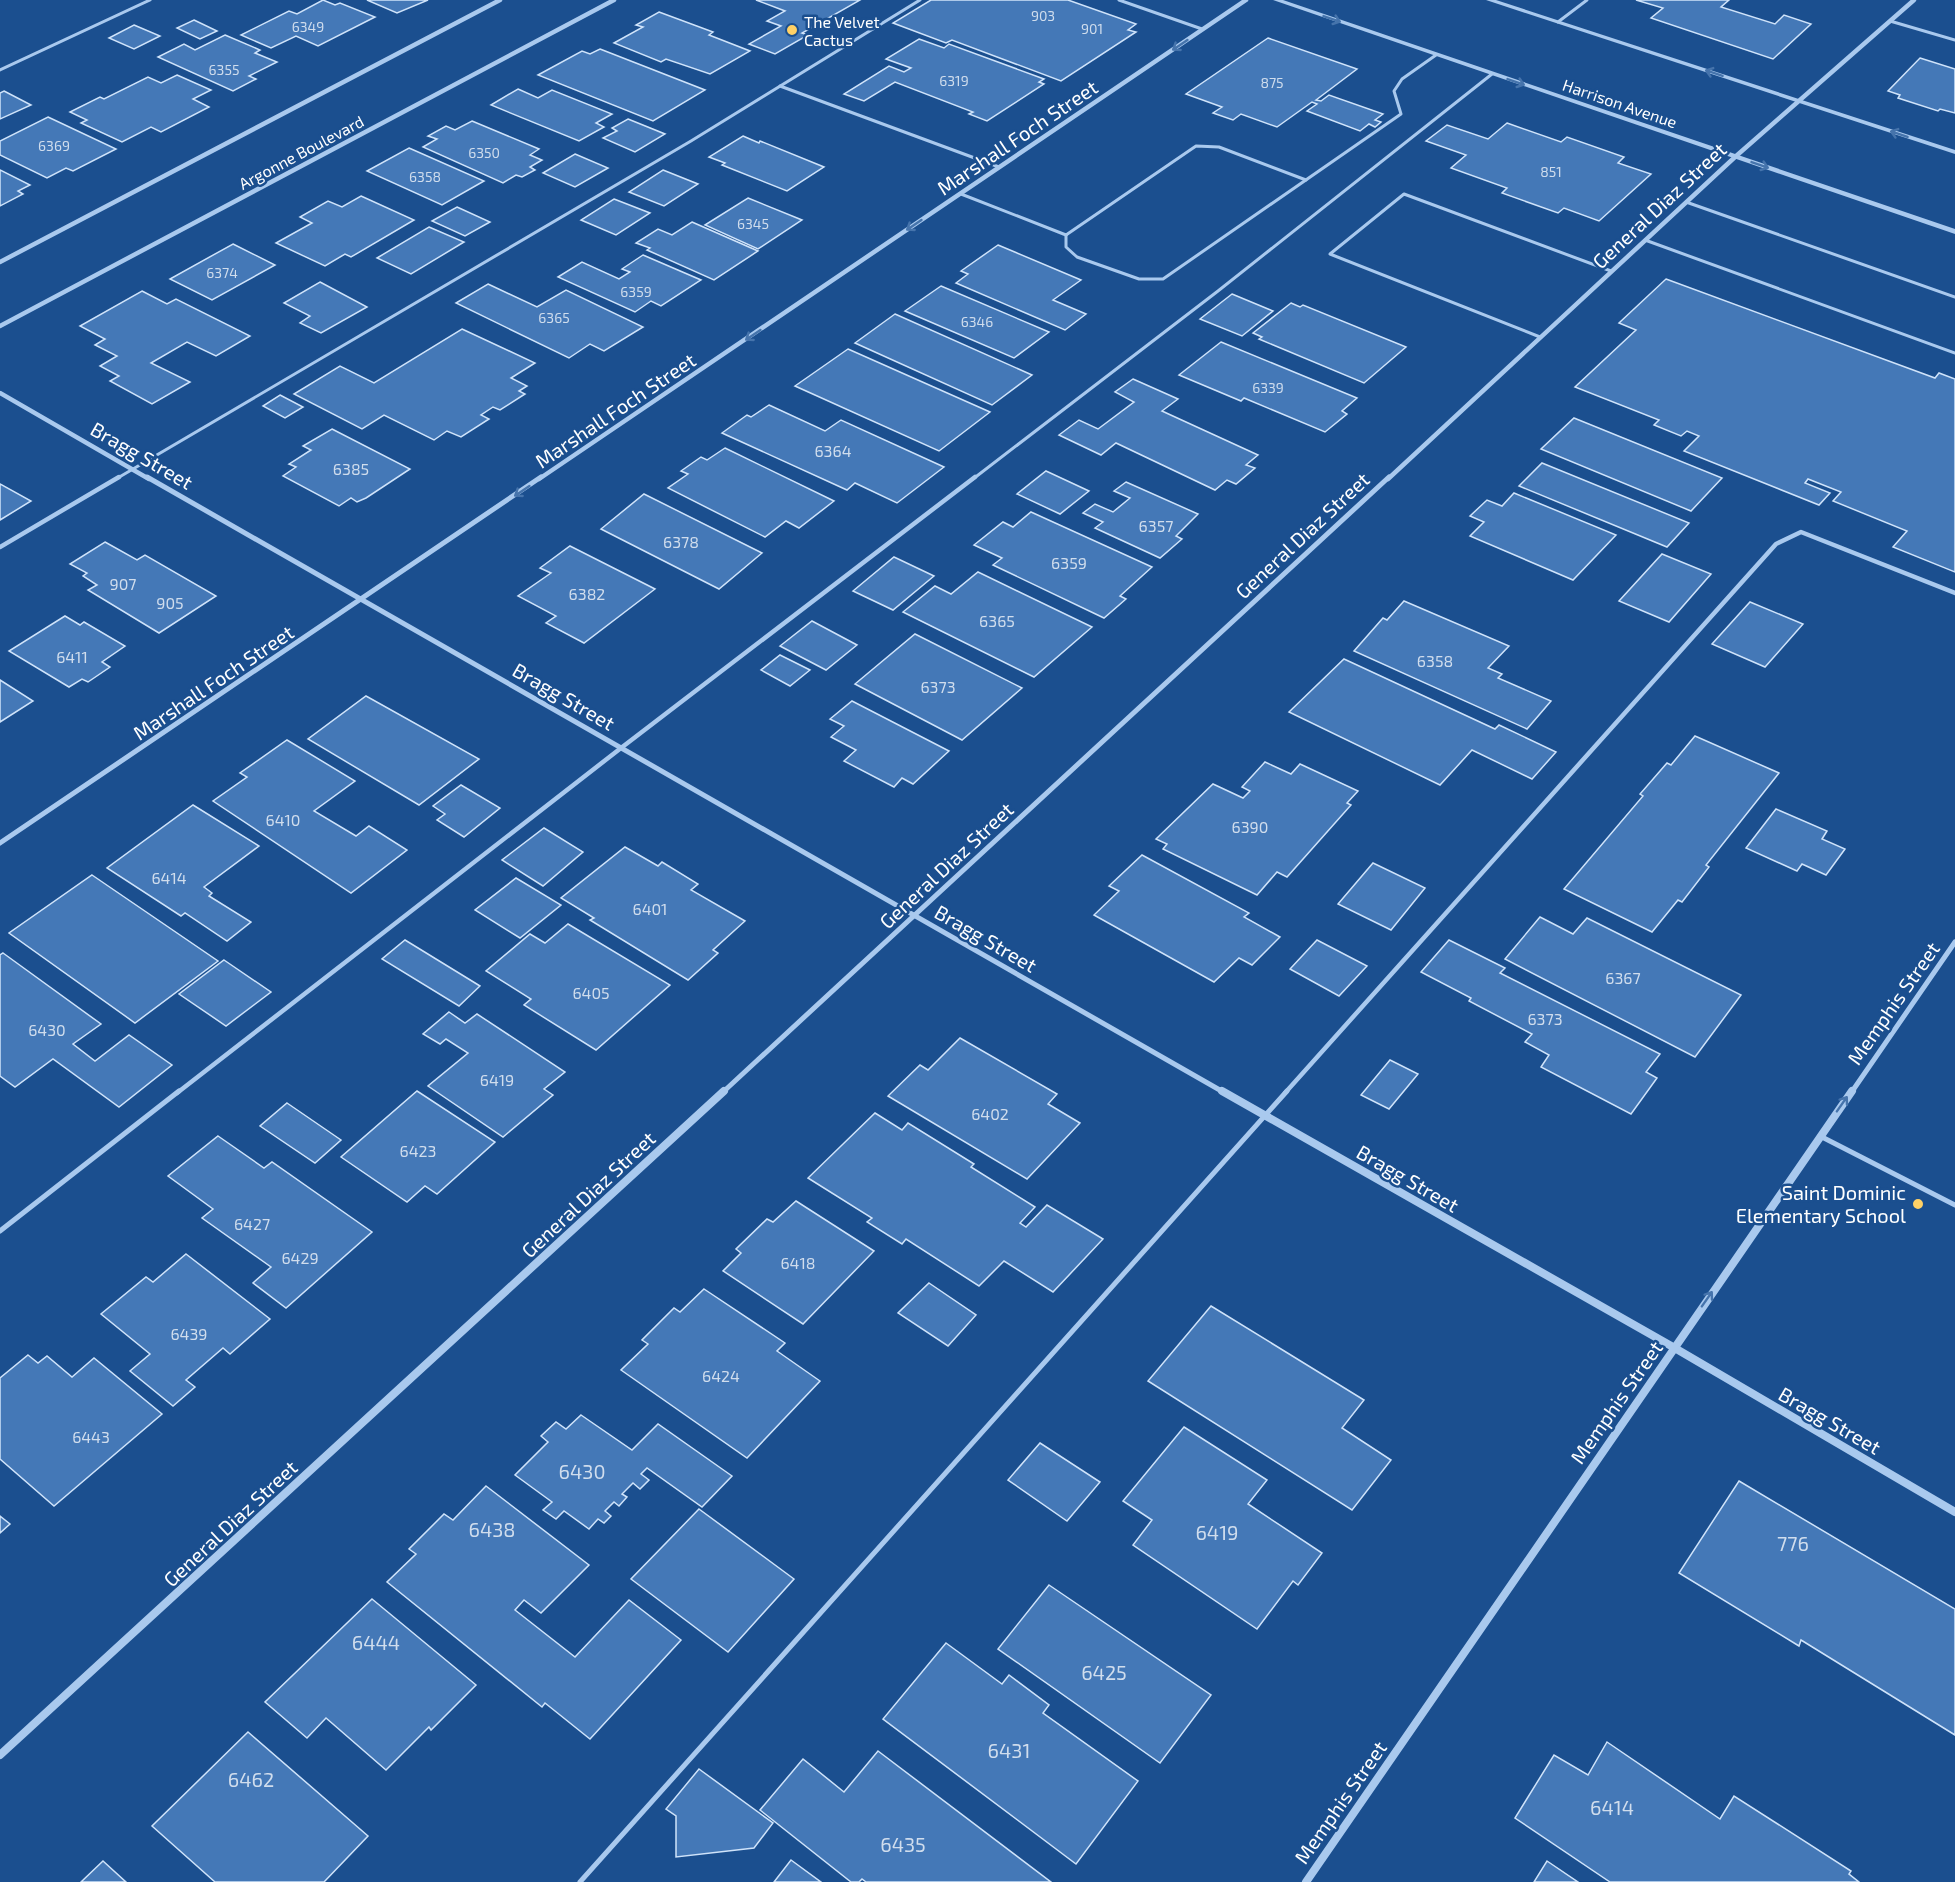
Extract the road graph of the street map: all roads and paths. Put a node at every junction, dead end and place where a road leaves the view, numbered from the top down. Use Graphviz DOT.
graph roads {
  1 [pos="150,0"];
  2 [pos="500,0"];
  3 [pos="614,0"];
  4 [pos="920,0"];
  5 [pos="1119,0"];
  6 [pos="1246,0"];
  7 [pos="1276,0"];
  8 [pos="1489,0"];
  9 [pos="1587,0"];
  10 [pos="1914,0"];
  11 [pos="1890,21"];
  12 [pos="1558,22"];
  13 [pos="1202,30"];
  14 [pos="1955,40"];
  15 [pos="1436,55"];
  16 [pos="0,70"];
  17 [pos="1492,74"];
  18 [pos="780,86"];
  19 [pos="1798,101"];
  20 [pos="1955,152"];
  21 [pos="1735,157"];
  22 [pos="999,167"];
  23 [pos="1306,180"];
  24 [pos="961,194"];
  25 [pos="1686,202"];
  26 [pos="1955,232"];
  27 [pos="1066,235"];
  28 [pos="1645,240"];
  29 [pos="0,262"];
  30 [pos="1611,272"];
  31 [pos="1955,297"];
  32 [pos="0,326"];
  33 [pos="1540,337"];
  34 [pos="1955,353"];
  35 [pos="0,393"];
  36 [pos="132,468"];
  37 [pos="0,547"];
  38 [pos="1955,593"];
  39 [pos="363,599"];
  40 [pos="621,748"];
  41 [pos="0,843"];
  42 [pos="914,917"];
  43 [pos="1955,942"];
  44 [pos="1264,1115"];
  45 [pos="1820,1136"];
  46 [pos="1955,1205"];
  47 [pos="0,1231"];
  48 [pos="1674,1347"];
  49 [pos="1955,1512"];
  50 [pos="0,1755"];
  51 [pos="580,1882"];
  52 [pos="1305,1882"];
  1 -- 16 [label="lane"];
  2 -- 29 [label="street"];
  3 -- 32 [label="street, Argonne Boulevard"];
  4 -- 18 [label="lane"];
  5 -- 13 [label="lane"];
  6 -- 13 [label="street, Marshall Foch Street"];
  7 -- 15 [label="street, Harrison Avenue, one-way"];
  8 -- 12 [label="street"];
  9 -- 12 [label="lane"];
  10 -- 11 [label="street, General Diaz Street"];
  11 -- 14 [label="lane"];
  11 -- 19 [label="street, General Diaz Street"];
  19 -- 12 [label="street, one-way"];
  13 -- 22 [label="street, Marshall Foch Street, one-way"];
  15 -- 17 [label="street, Harrison Avenue"];
  15 -- 23 [label="lane"];
  17 -- 21 [label="street, Harrison Avenue, one-way"];
  17 -- 40 [label="lane"];
  18 -- 22 [label="lane"];
  18 -- 36 [label="lane"];
  20 -- 19 [label="street, one-way"];
  19 -- 21 [label="street, General Diaz Street"];
  21 -- 25 [label="street, General Diaz Street"];
  21 -- 26 [label="street, Harrison Avenue, one-way"];
  22 -- 24 [label="street, Marshall Foch Street"];
  23 -- 27 [label="lane"];
  23 -- 27 [label="lane"];
  24 -- 27 [label="lane"];
  24 -- 39 [label="street, Marshall Foch Street, one-way"];
  25 -- 28 [label="street, General Diaz Street"];
  25 -- 31 [label="lane"];
  28 -- 30 [label="street, General Diaz Street"];
  28 -- 34 [label="lane"];
  30 -- 33 [label="street, General Diaz Street"];
  30 -- 33 [label="lane"];
  33 -- 42 [label="street, General Diaz Street"];
  35 -- 36 [label="street, Bragg Street"];
  36 -- 37 [label="lane"];
  36 -- 39 [label="street, Bragg Street"];
  38 -- 44 [label="lane"];
  39 -- 40 [label="street, Bragg Street"];
  39 -- 41 [label="street, Marshall Foch Street"];
  40 -- 42 [label="street, Bragg Street"];
  40 -- 47 [label="lane"];
  42 -- 44 [label="street, Bragg Street"];
  42 -- 50 [label="street, General Diaz Street"];
  45 -- 43 [label="street, Memphis Street, one-way"];
  44 -- 48 [label="street, Bragg Street"];
  44 -- 51 [label="lane"];
  45 -- 46 [label="lane"];
  48 -- 45 [label="street, Memphis Street, one-way"];
  48 -- 49 [label="street, Bragg Street"];
  48 -- 52 [label="street, Memphis Street"];
}
